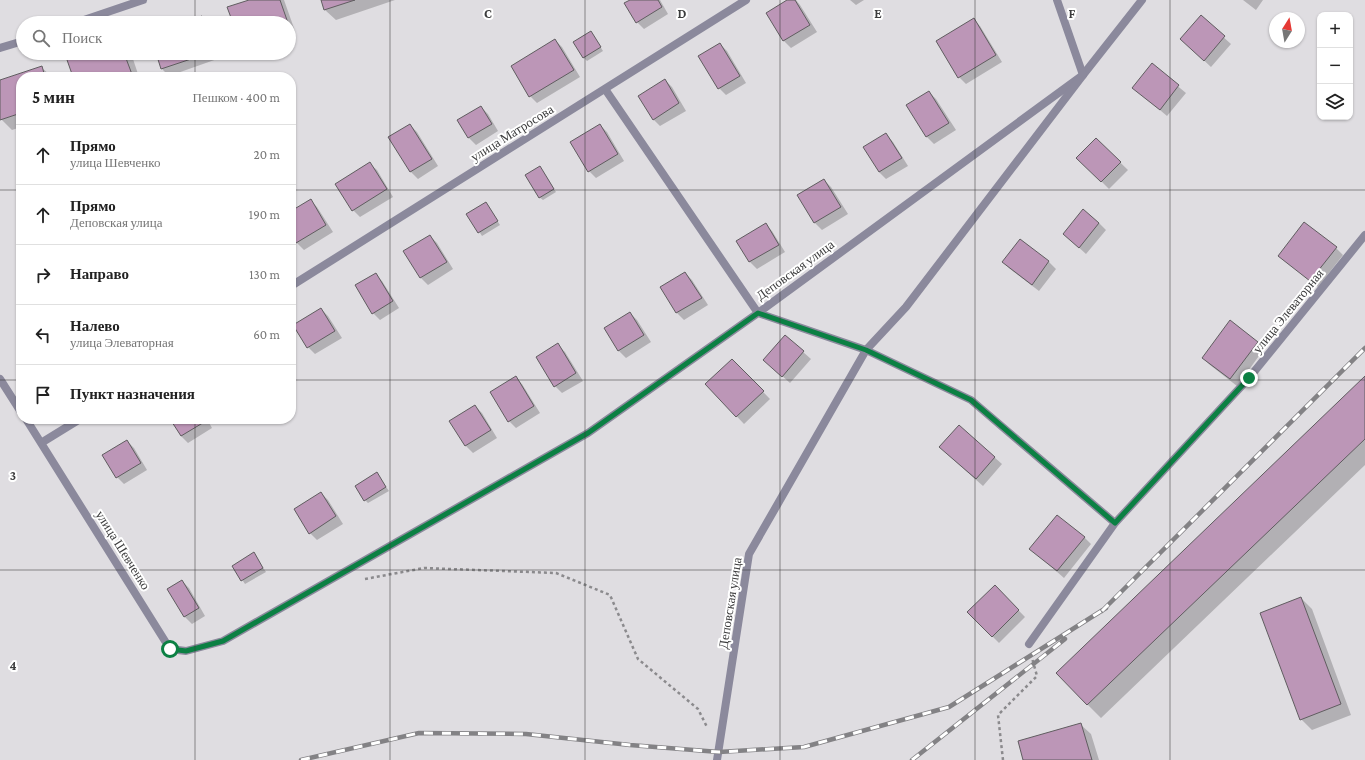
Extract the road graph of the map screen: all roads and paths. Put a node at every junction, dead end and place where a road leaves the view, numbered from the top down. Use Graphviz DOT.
graph roads {
  1 [pos="143,0"];
  2 [pos="746,0"];
  3 [pos="1057,0"];
  4 [pos="1142,0"];
  5 [pos="96,16"];
  6 [pos="16,43"];
  7 [pos="0,48"];
  8 [pos="1083,75"];
  9 [pos="605,89"];
  10 [pos="1365,235"];
  11 [pos="296,283"];
  12 [pos="758,313"];
  13 [pos="866,350"];
  14 [pos="0,379"];
  15 [pos="16,404"];
  16 [pos="29,424"];
  17 [pos="72,424"];
  18 [pos="41,443"];
  19 [pos="1115,523"];
  20 [pos="362,579"];
  21 [pos="223,641"];
  22 [pos="1029,644"];
  23 [pos="718,756"];
  24 [pos="1003,760"];
  1 -- 5 [label="street"];
  2 -- 9 [label="street, улица Матросова"];
  3 -- 8 [label="street"];
  4 -- 8 [label="street, Деповская улица"];
  6 -- 7 [label="street"];
  8 -- 12 [label="street, Деповская улица"];
  8 -- 13 [label="street, Деповская улица"];
  9 -- 11 [label="street, улица Матросова"];
  9 -- 12 [label="street"];
  10 -- 19 [label="street, улица Элеваторная"];
  12 -- 13 [label="street"];
  12 -- 21 [label="street, Деповская улица"];
  13 -- 19 [label="street"];
  13 -- 23 [label="street, Деповская улица"];
  14 -- 15 [label="street"];
  16 -- 18 [label="street, улица Шевченко"];
  17 -- 18 [label="street"];
  18 -- 21 [label="street, улица Шевченко"];
  19 -- 22 [label="street, улица Элеваторная"];
  20 -- 23 [label="path"];
  22 -- 24 [label="path"];
}
